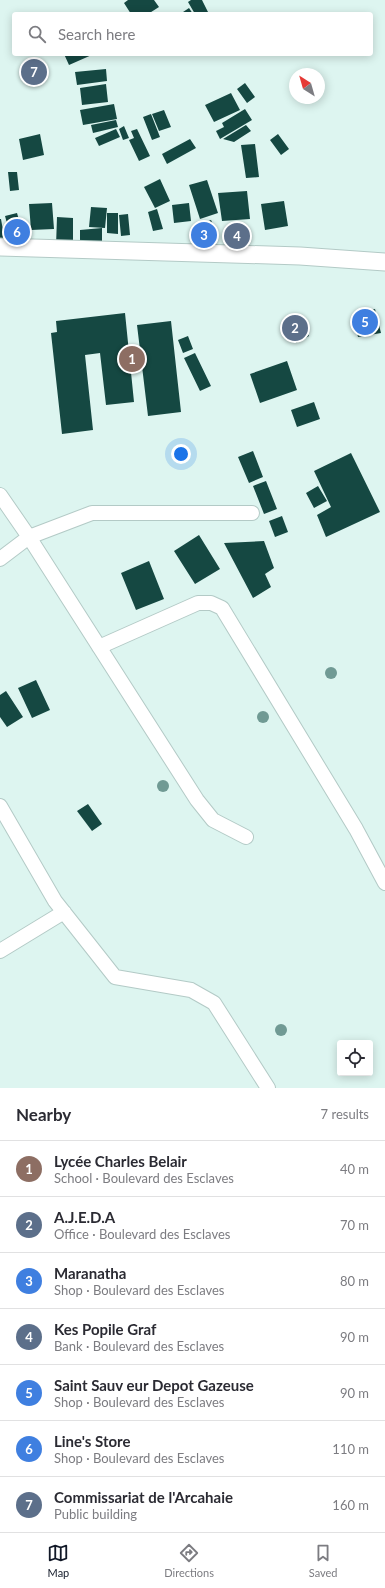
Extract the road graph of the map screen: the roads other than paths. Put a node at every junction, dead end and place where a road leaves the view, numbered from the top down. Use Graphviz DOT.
graph roads {
  1 [pos="0,247"];
  2 [pos="385,262"];
  3 [pos="0,495"];
  4 [pos="252,513"];
  5 [pos="29,537"];
  6 [pos="0,559"];
  7 [pos="99,647"];
  8 [pos="0,806"];
  9 [pos="246,837"];
  10 [pos="385,883"];
  11 [pos="64,912"];
  12 [pos="0,951"];
  13 [pos="268,1088"];
  1 -- 2 [label="street"];
  3 -- 5 [label="street"];
  4 -- 5 [label="street"];
  5 -- 6 [label="street"];
  5 -- 7 [label="street"];
  7 -- 9 [label="street"];
  7 -- 10 [label="street"];
  8 -- 11 [label="street"];
  11 -- 12 [label="street"];
  11 -- 13 [label="street"];
}
